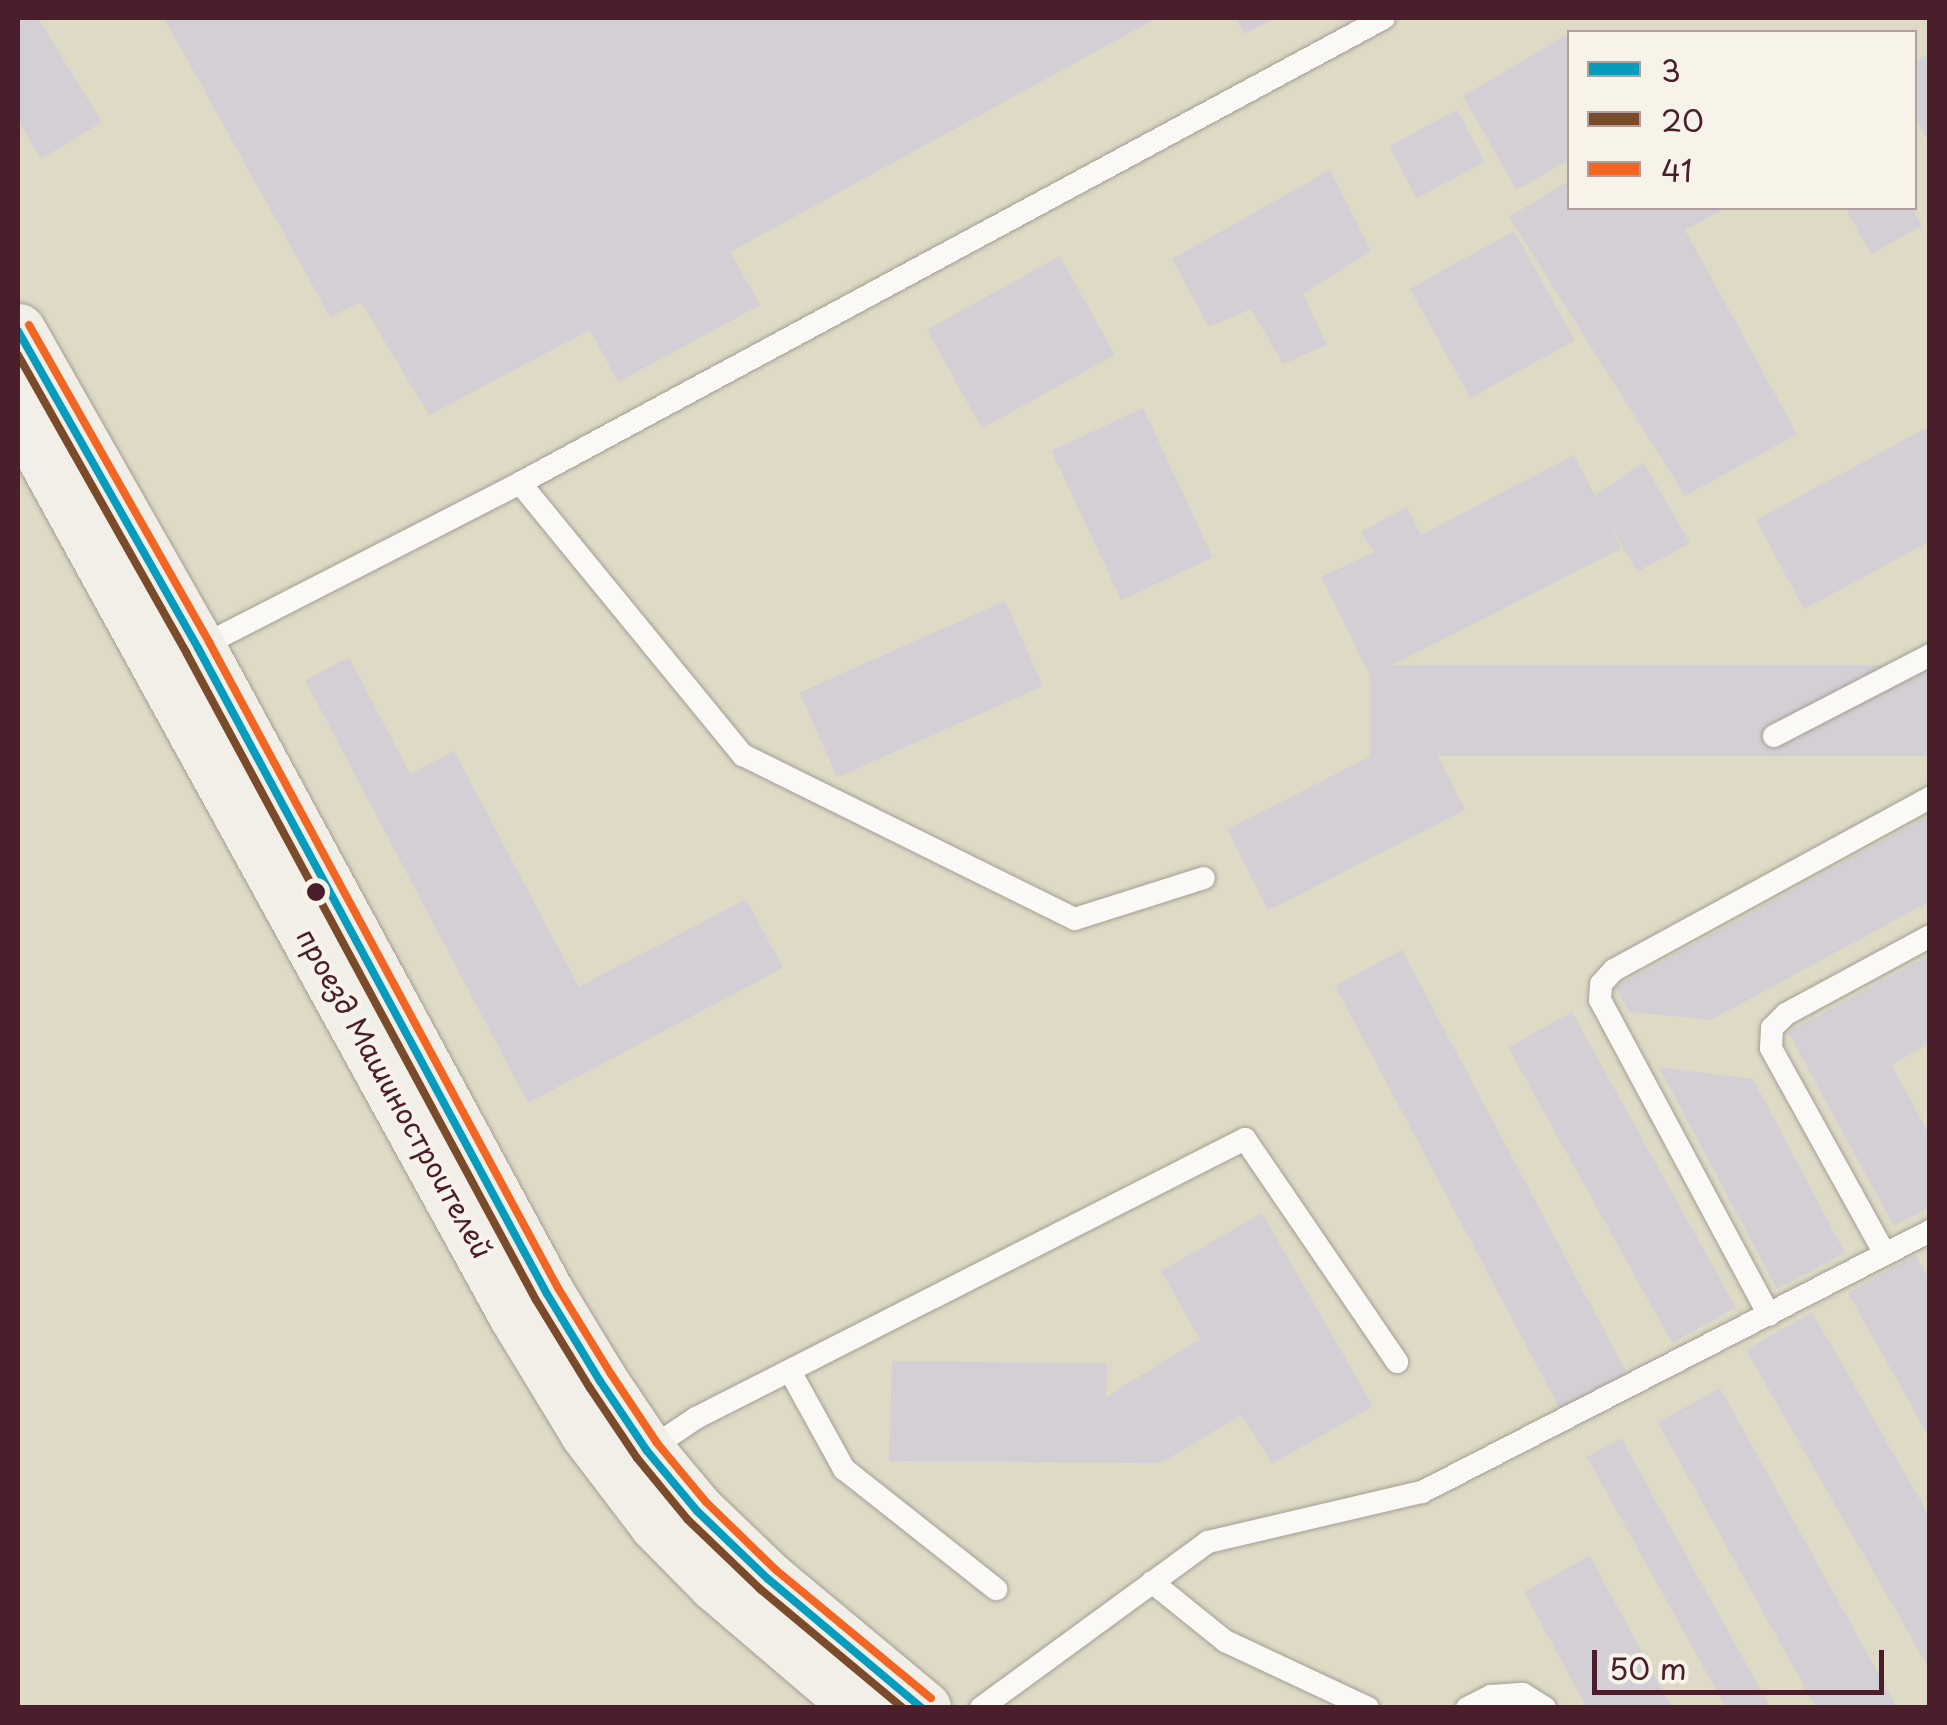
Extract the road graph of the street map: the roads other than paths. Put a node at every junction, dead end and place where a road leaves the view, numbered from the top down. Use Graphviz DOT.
graph roads {
  1 [pos="1384,18"];
  2 [pos="18,331"];
  3 [pos="18,410"];
  4 [pos="520,483"];
  5 [pos="1930,655"];
  6 [pos="180,657"];
  7 [pos="1774,736"];
  8 [pos="1930,798"];
  9 [pos="1204,878"];
  10 [pos="1930,936"];
  11 [pos="1930,1231"];
  12 [pos="1886,1254"];
  13 [pos="1769,1316"];
  14 [pos="1397,1362"];
  15 [pos="792,1373"];
  16 [pos="647,1451"];
  17 [pos="1152,1582"];
  18 [pos="996,1588"];
  19 [pos="861,1708"];
  20 [pos="923,1708"];
  21 [pos="981,1708"];
  22 [pos="1368,1708"];
  23 [pos="1467,1708"];
  24 [pos="1545,1708"];
  1 -- 4 [label="lane"];
  2 -- 6 [label="main road, проезд Машиностроителей"];
  3 -- 6 [label="main road, проезд Машиностроителей"];
  4 -- 6 [label="lane"];
  4 -- 9 [label="lane"];
  5 -- 7 [label="lane"];
  6 -- 16 [label="main road, проезд Машиностроителей"];
  6 -- 19 [label="main road, проезд Машиностроителей"];
  8 -- 13 [label="lane"];
  10 -- 12 [label="lane"];
  11 -- 12 [label="lane"];
  12 -- 13 [label="lane"];
  13 -- 17 [label="lane"];
  14 -- 15 [label="lane"];
  15 -- 16 [label="lane"];
  15 -- 18 [label="lane"];
  16 -- 20 [label="main road, проезд Машиностроителей"];
  17 -- 21 [label="lane"];
  17 -- 22 [label="lane"];
  23 -- 24 [label="lane"];
}
